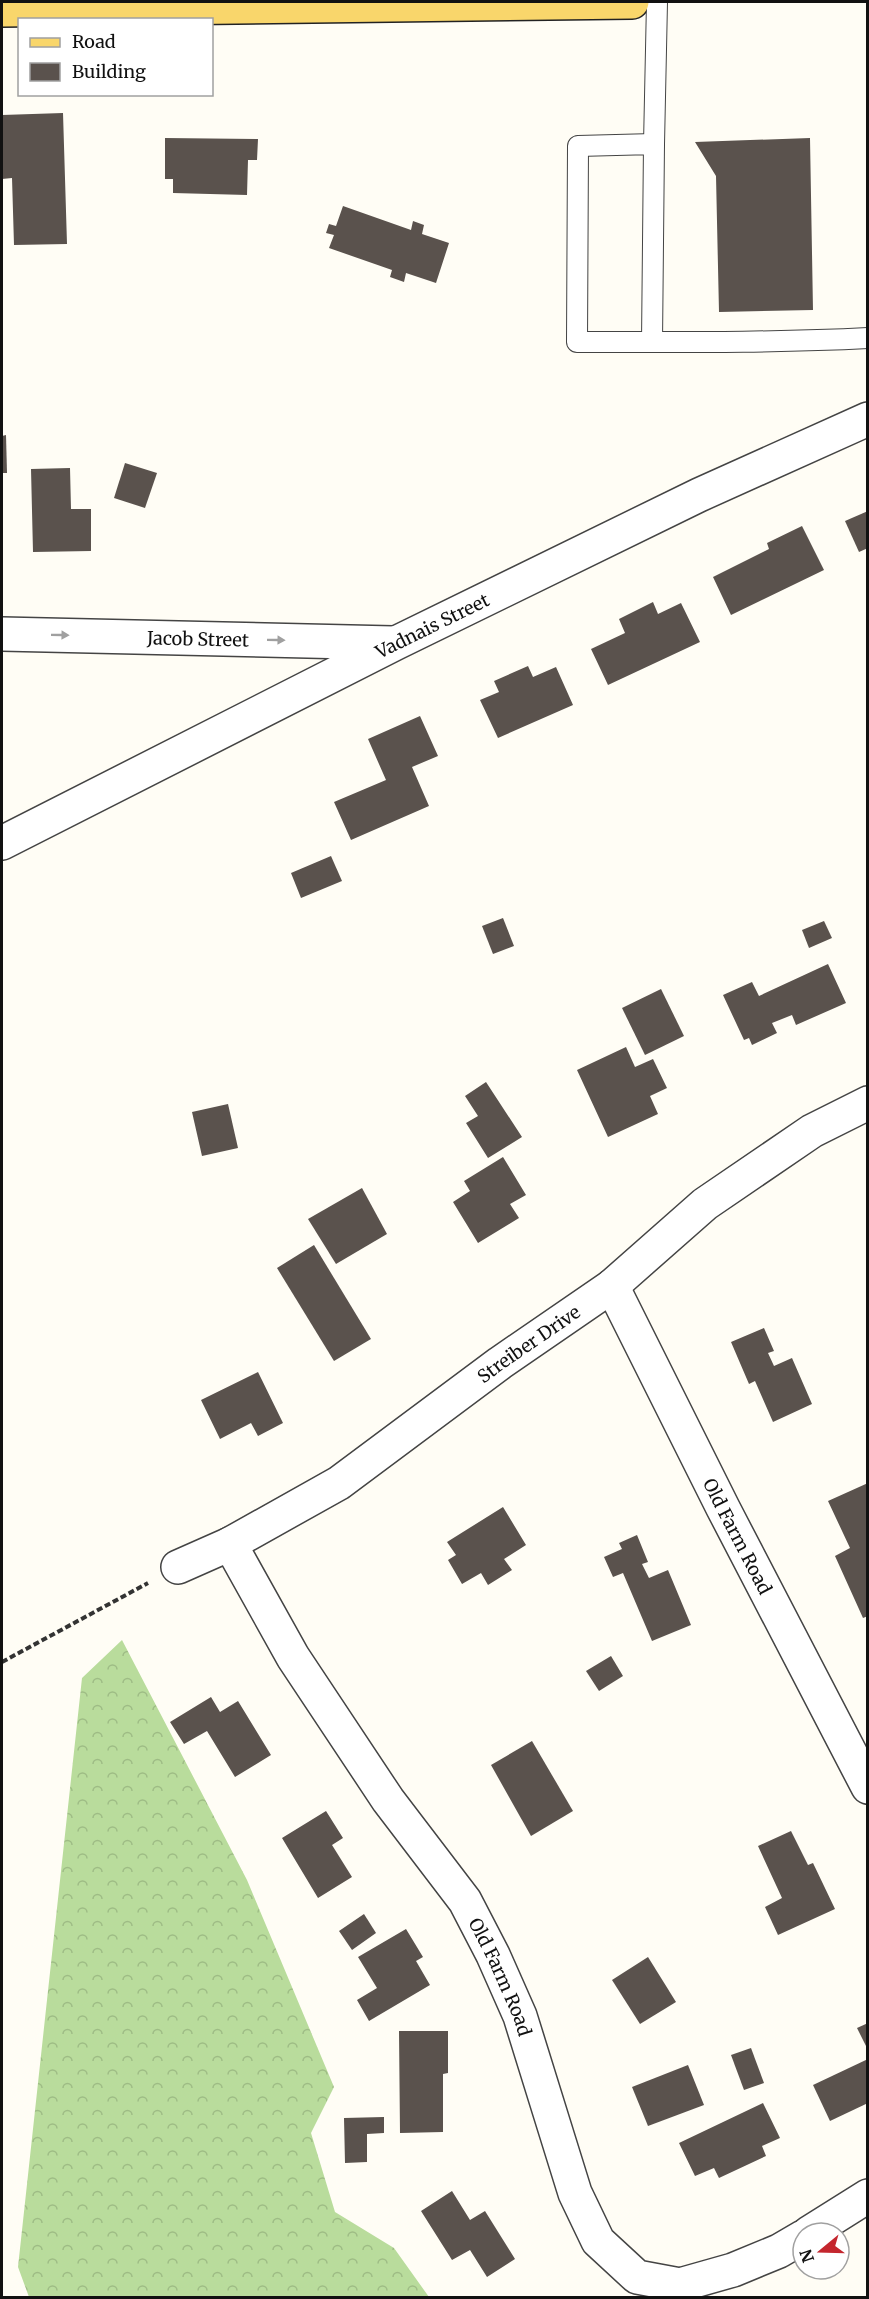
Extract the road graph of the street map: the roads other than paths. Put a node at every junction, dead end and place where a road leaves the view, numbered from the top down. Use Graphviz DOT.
graph roads {
  1 [pos="632,2"];
  2 [pos="657,2"];
  3 [pos="2,10"];
  4 [pos="654,144"];
  5 [pos="867,338"];
  6 [pos="652,342"];
  7 [pos="867,419"];
  8 [pos="2,634"];
  9 [pos="396,643"];
  10 [pos="2,843"];
  11 [pos="867,1103"];
  12 [pos="612,1286"];
  13 [pos="230,1544"];
  14 [pos="178,1567"];
  15 [pos="867,1787"];
  16 [pos="867,2196"];
  17 [pos="828,2221"];
  18 [pos="791,2244"];
  1 -- 3 [label="main road"];
  2 -- 4 [label="lane"];
  4 -- 6 [label="lane"];
  4 -- 6 [label="lane"];
  5 -- 6 [label="lane"];
  7 -- 9 [label="street, Vadnais Street"];
  8 -- 9 [label="street, Jacob Street, one-way"];
  9 -- 10 [label="street, Vadnais Street"];
  11 -- 12 [label="street, Streiber Drive"];
  12 -- 13 [label="street, Streiber Drive"];
  12 -- 15 [label="street, Old Farm Road"];
  13 -- 14 [label="street, Streiber Drive"];
  13 -- 18 [label="street, Old Farm Road"];
  16 -- 17 [label="street"];
}
